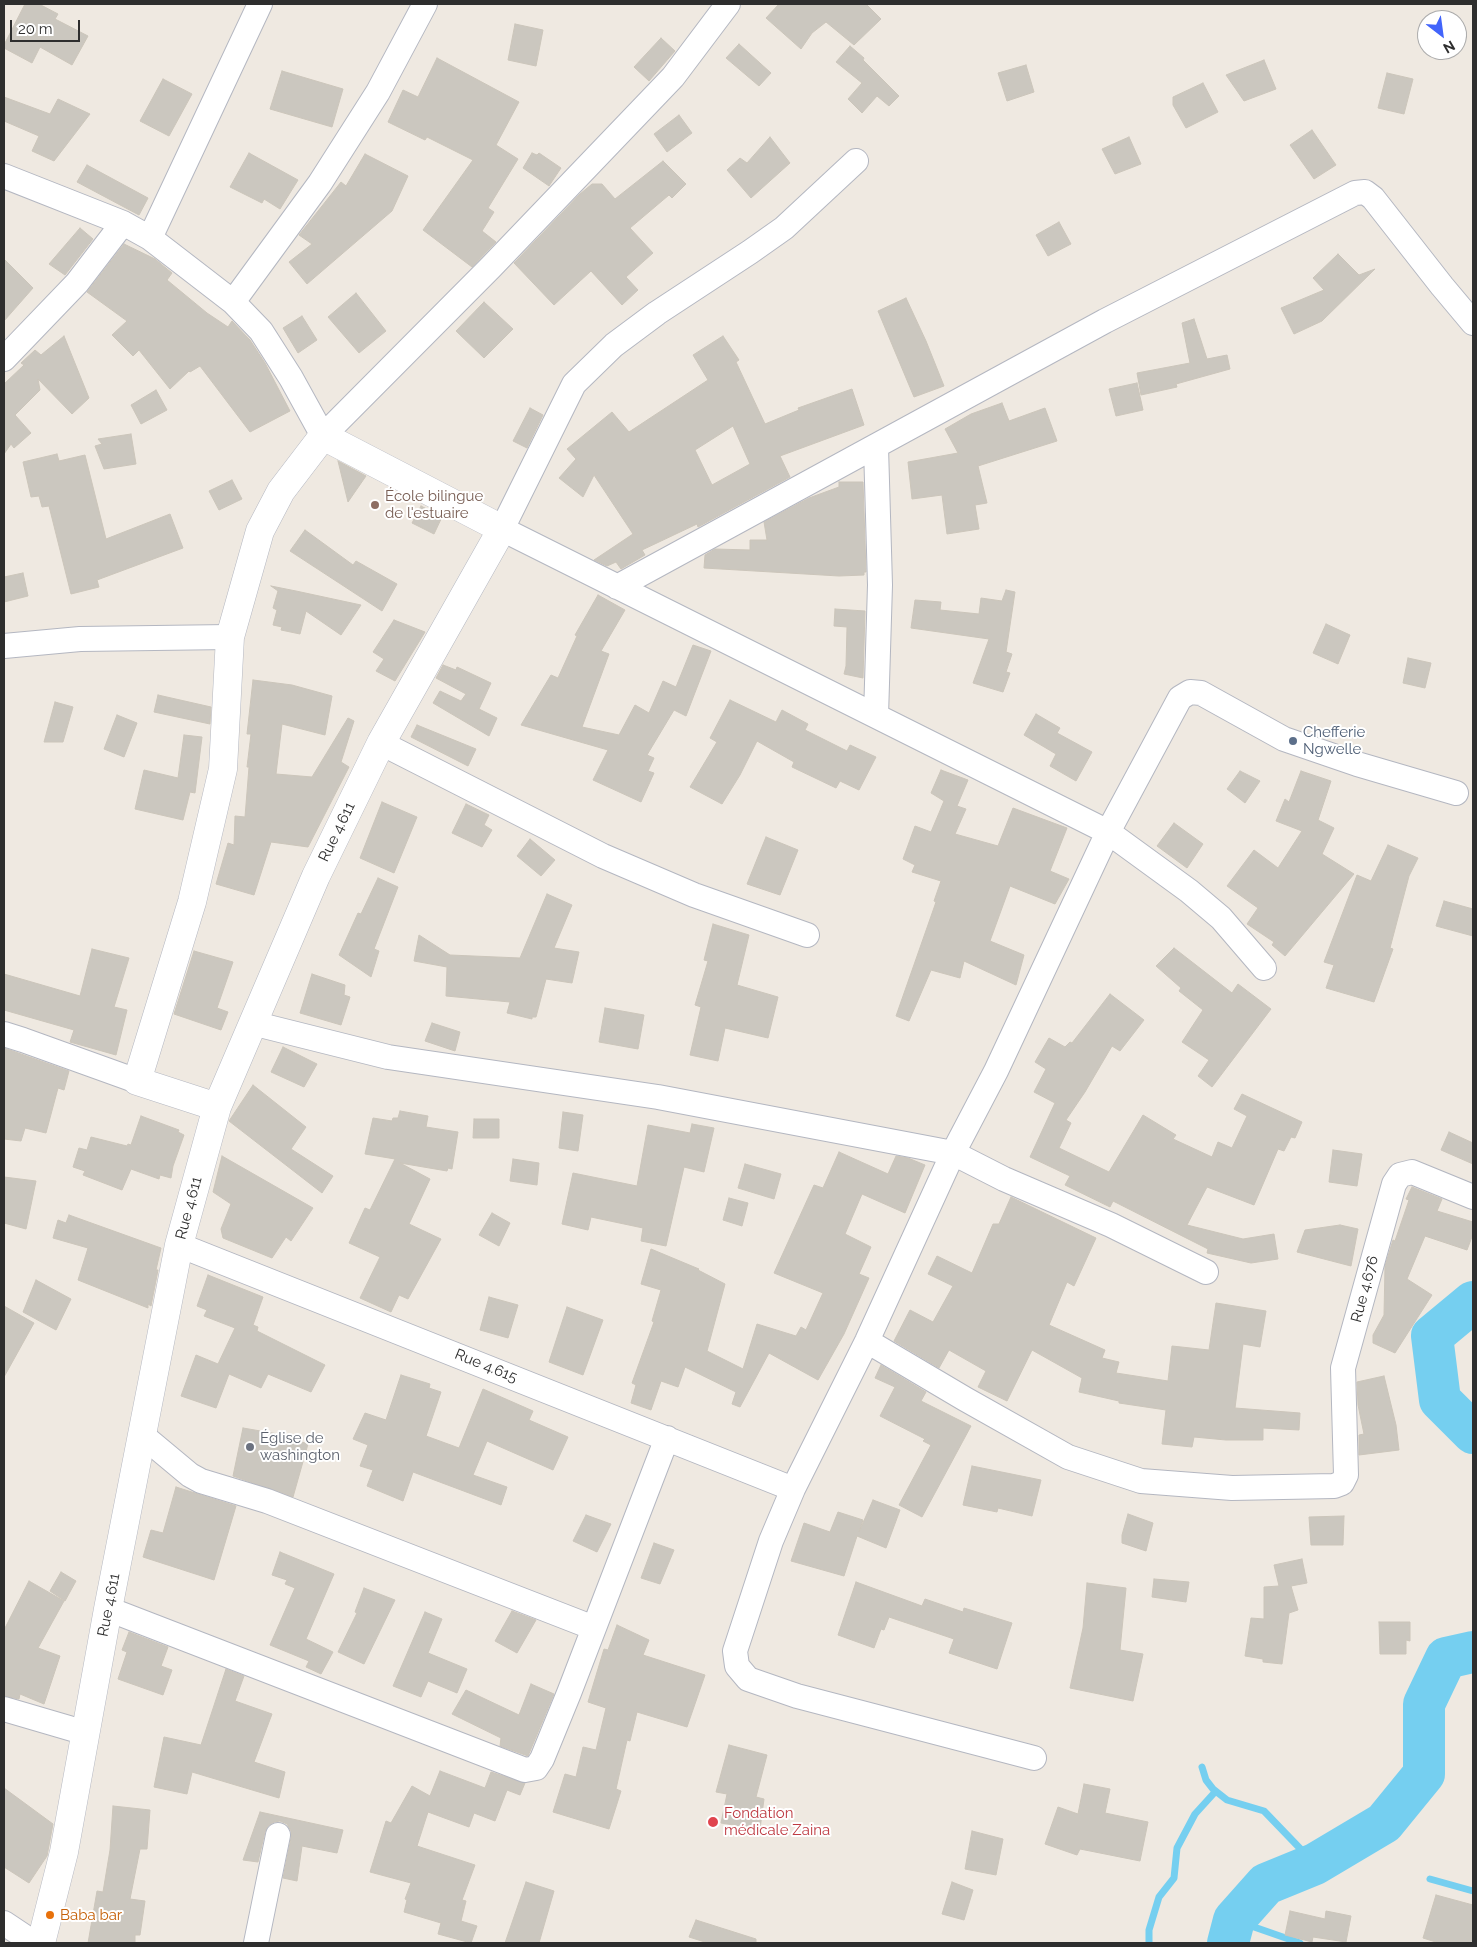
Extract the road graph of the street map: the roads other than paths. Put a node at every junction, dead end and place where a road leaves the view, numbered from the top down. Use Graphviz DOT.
graph roads {
  1 [pos="260,4"];
  2 [pos="425,4"];
  3 [pos="728,4"];
  4 [pos="856,161"];
  5 [pos="4,176"];
  6 [pos="123,223"];
  7 [pos="150,238"];
  8 [pos="233,302"];
  9 [pos="1473,323"];
  10 [pos="4,359"];
  11 [pos="323,436"];
  12 [pos="876,447"];
  13 [pos="502,529"];
  14 [pos="617,586"];
  15 [pos="230,637"];
  16 [pos="4,646"];
  17 [pos="876,716"];
  18 [pos="381,743"];
  19 [pos="1456,793"];
  20 [pos="1108,832"];
  21 [pos="807,935"];
  22 [pos="1264,968"];
  23 [pos="252,1024"];
  24 [pos="4,1034"];
  25 [pos="137,1081"];
  26 [pos="217,1107"];
  27 [pos="953,1153"];
  28 [pos="1473,1197"];
  29 [pos="179,1245"];
  30 [pos="1206,1272"];
  31 [pos="867,1341"];
  32 [pos="142,1435"];
  33 [pos="667,1438"];
  34 [pos="793,1488"];
  35 [pos="108,1609"];
  36 [pos="594,1628"];
  37 [pos="4,1709"];
  38 [pos="86,1733"];
  39 [pos="1034,1758"];
  40 [pos="278,1835"];
  41 [pos="4,1923"];
  42 [pos="34,1943"];
  43 [pos="41,1943"];
  44 [pos="256,1943"];
  1 -- 7 [label="street"];
  2 -- 8 [label="street"];
  3 -- 11 [label="street"];
  4 -- 13 [label="street"];
  5 -- 6 [label="street"];
  6 -- 7 [label="street"];
  6 -- 10 [label="street"];
  7 -- 8 [label="street"];
  8 -- 11 [label="street"];
  9 -- 12 [label="street"];
  11 -- 13 [label="street"];
  11 -- 15 [label="street"];
  12 -- 14 [label="street"];
  12 -- 17 [label="street"];
  13 -- 14 [label="street"];
  13 -- 18 [label="street, Rue 4.611"];
  14 -- 17 [label="street"];
  15 -- 16 [label="street"];
  15 -- 25 [label="street"];
  17 -- 20 [label="street"];
  18 -- 21 [label="street"];
  18 -- 23 [label="street, Rue 4.611"];
  19 -- 20 [label="street"];
  20 -- 22 [label="street"];
  20 -- 27 [label="street"];
  23 -- 26 [label="street, Rue 4.611"];
  23 -- 27 [label="street"];
  24 -- 25 [label="street"];
  25 -- 26 [label="street"];
  26 -- 29 [label="street, Rue 4.611"];
  27 -- 30 [label="street"];
  27 -- 31 [label="street"];
  28 -- 31 [label="street, Rue 4.676"];
  29 -- 32 [label="street, Rue 4.611"];
  29 -- 33 [label="street, Rue 4.615"];
  31 -- 34 [label="street"];
  32 -- 35 [label="street, Rue 4.611"];
  32 -- 36 [label="street"];
  33 -- 34 [label="street, Rue 4.615"];
  33 -- 36 [label="street"];
  34 -- 39 [label="street"];
  35 -- 36 [label="street"];
  35 -- 38 [label="street, Rue 4.611"];
  37 -- 38 [label="street"];
  38 -- 43 [label="street, Rue 4.611"];
  40 -- 44 [label="street"];
  41 -- 42 [label="street"];
}
